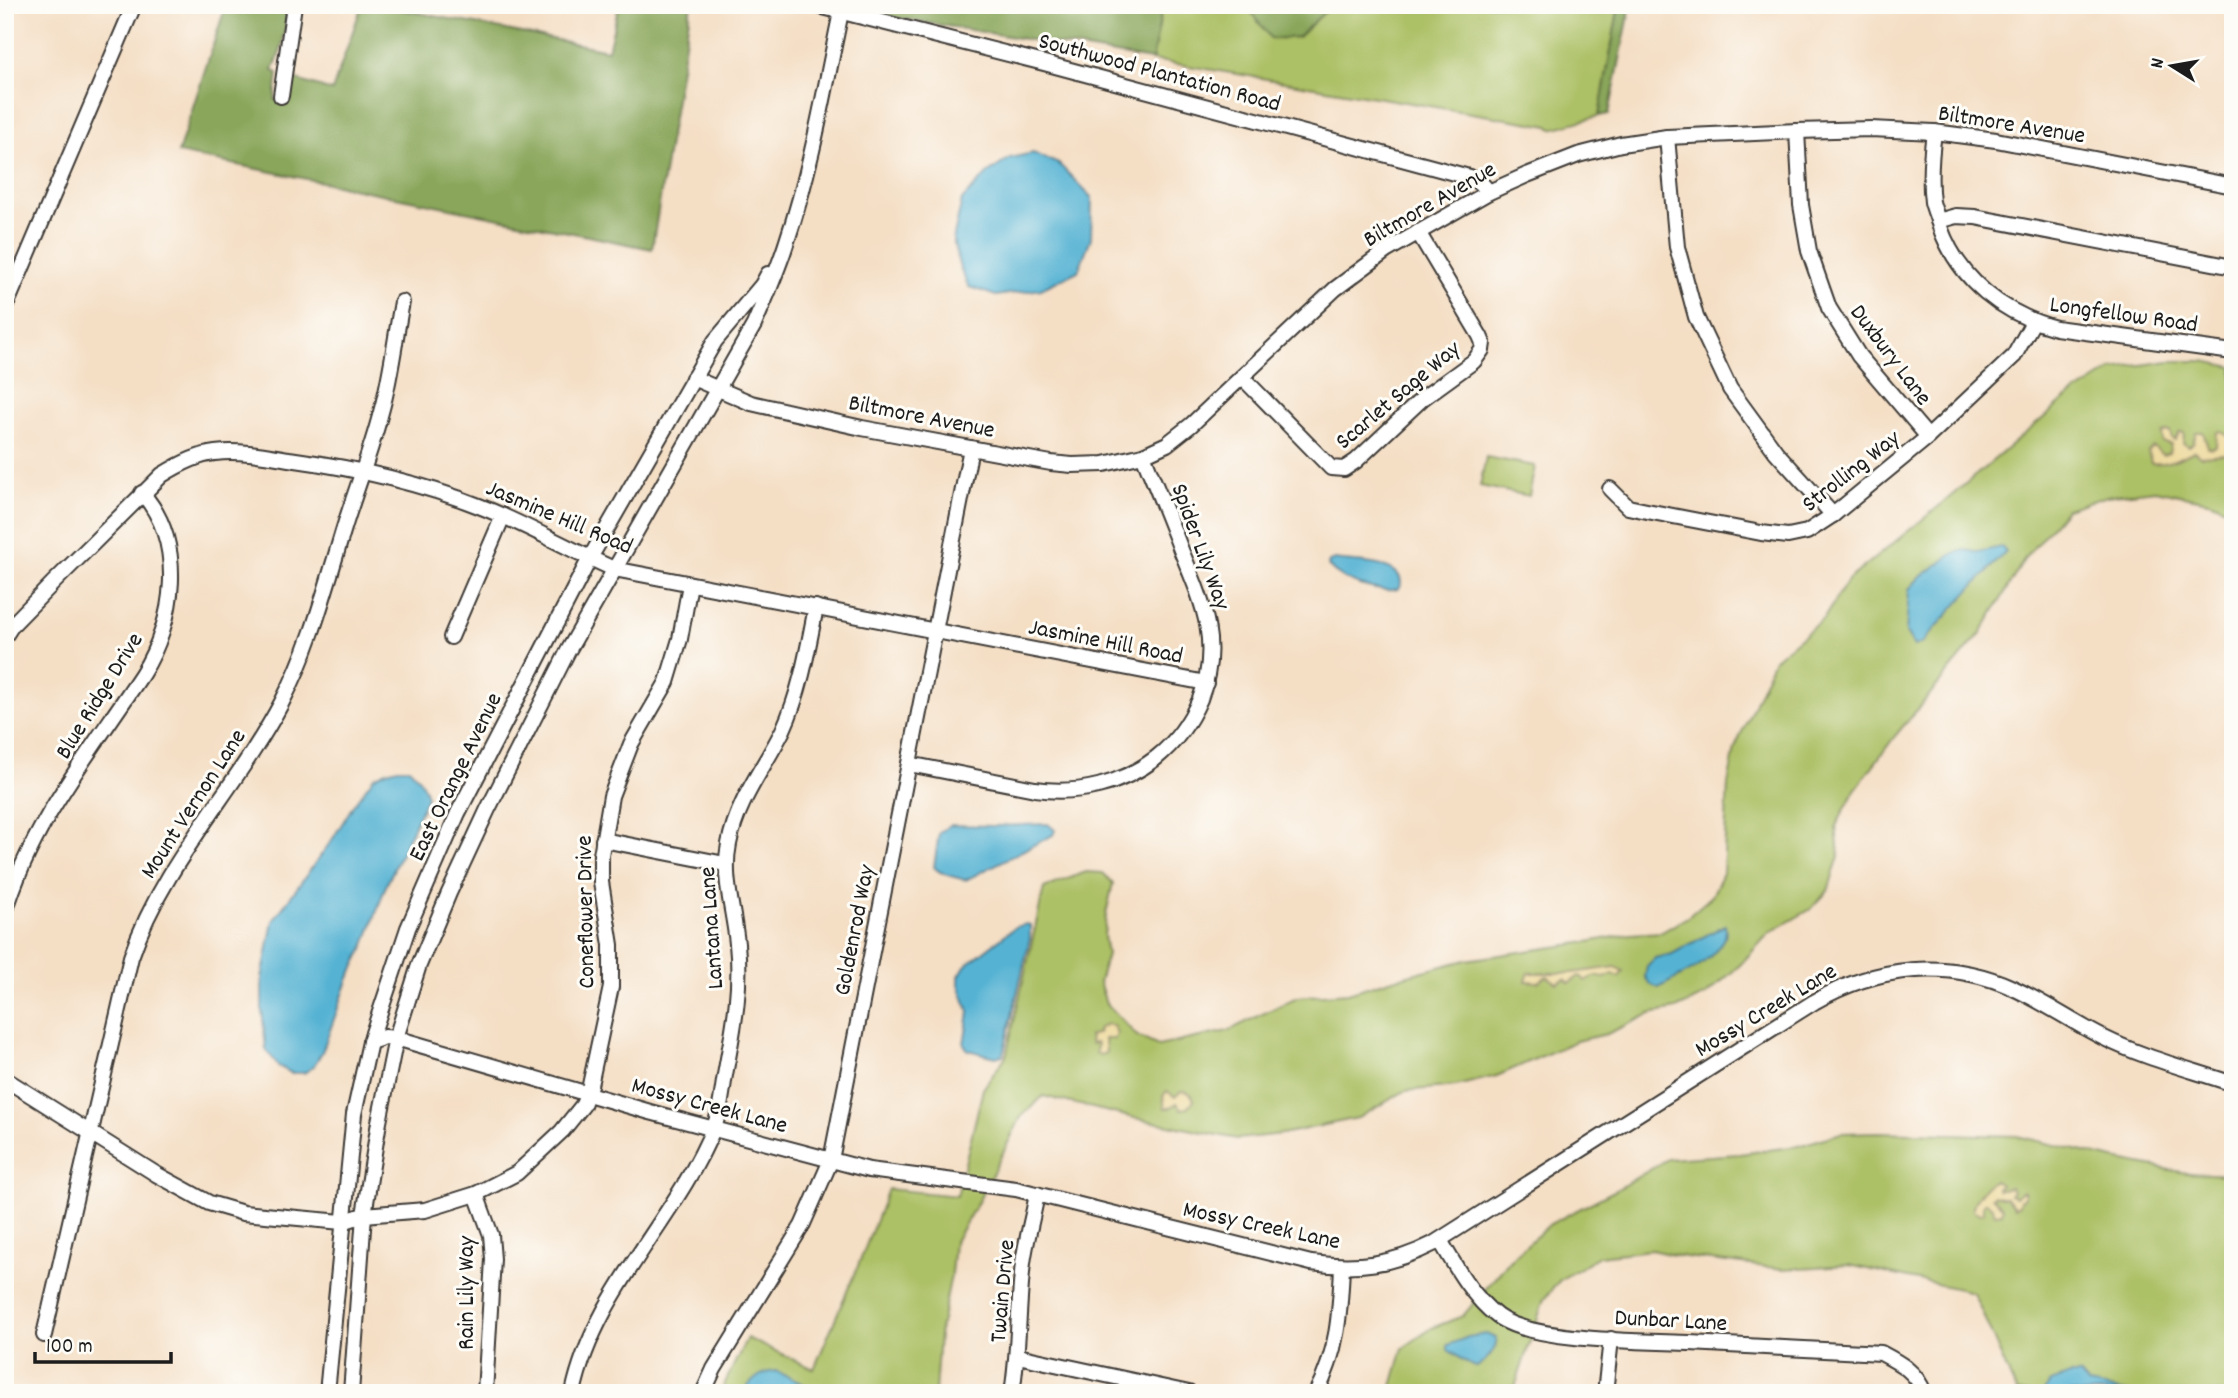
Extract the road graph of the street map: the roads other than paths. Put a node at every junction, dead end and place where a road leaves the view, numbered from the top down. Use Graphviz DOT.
graph roads {
  1 [pos="134,5"];
  2 [pos="294,5"];
  3 [pos="815,5"];
  4 [pos="841,12"];
  5 [pos="281,96"];
  6 [pos="1797,131"];
  7 [pos="1934,132"];
  8 [pos="1667,137"];
  9 [pos="2233,186"];
  10 [pos="1489,192"];
  11 [pos="1938,220"];
  12 [pos="1418,232"];
  13 [pos="788,239"];
  14 [pos="2233,267"];
  15 [pos="402,303"];
  16 [pos="5,308"];
  17 [pos="2033,322"];
  18 [pos="2233,352"];
  19 [pos="1242,377"];
  20 [pos="693,378"];
  21 [pos="717,389"];
  22 [pos="1928,437"];
  23 [pos="971,448"];
  24 [pos="1143,455"];
  25 [pos="363,472"];
  26 [pos="1611,489"];
  27 [pos="142,493"];
  28 [pos="1833,515"];
  29 [pos="503,516"];
  30 [pos="590,558"];
  31 [pos="614,569"];
  32 [pos="690,584"];
  33 [pos="816,607"];
  34 [pos="936,631"];
  35 [pos="5,636"];
  36 [pos="451,637"];
  37 [pos="1206,683"];
  38 [pos="909,764"];
  39 [pos="603,840"];
  40 [pos="725,864"];
  41 [pos="5,913"];
  42 [pos="396,1038"];
  43 [pos="370,1042"];
  44 [pos="5,1079"];
  45 [pos="2233,1084"];
  46 [pos="587,1094"];
  47 [pos="714,1129"];
  48 [pos="91,1132"];
  49 [pos="831,1160"];
  50 [pos="476,1194"];
  51 [pos="1037,1194"];
  52 [pos="364,1215"];
  53 [pos="342,1223"];
  54 [pos="362,1239"];
  55 [pos="1440,1240"];
  56 [pos="1342,1267"];
  57 [pos="44,1335"];
  58 [pos="1611,1339"];
  59 [pos="1018,1356"];
  60 [pos="327,1393"];
  61 [pos="351,1393"];
  62 [pos="485,1393"];
  63 [pos="573,1393"];
  64 [pos="703,1393"];
  65 [pos="1012,1393"];
  66 [pos="1189,1393"];
  67 [pos="1317,1393"];
  68 [pos="1605,1393"];
  69 [pos="1924,1393"];
  1 -- 16 [label="street"];
  2 -- 5 [label="street"];
  3 -- 4 [label="street, Southwood Plantation Road"];
  4 -- 10 [label="street, Southwood Plantation Road"];
  4 -- 13 [label="street, East Orange Avenue"];
  6 -- 7 [label="street, Biltmore Avenue"];
  6 -- 8 [label="street, Biltmore Avenue"];
  6 -- 22 [label="street, Duxbury Lane"];
  7 -- 9 [label="street, Biltmore Avenue"];
  7 -- 11 [label="street, Longfellow Road"];
  8 -- 10 [label="street, Biltmore Avenue"];
  8 -- 28 [label="street"];
  10 -- 12 [label="street, Biltmore Avenue"];
  11 -- 14 [label="street"];
  11 -- 17 [label="street, Longfellow Road"];
  12 -- 19 [label="street, Biltmore Avenue"];
  12 -- 19 [label="street, Scarlet Sage Way"];
  13 -- 20 [label="street, East Orange Avenue"];
  13 -- 21 [label="street, East Orange Avenue"];
  15 -- 25 [label="street, Mount Vernon Lane"];
  17 -- 18 [label="street, Longfellow Road"];
  17 -- 22 [label="street, Strolling Way"];
  19 -- 24 [label="street, Biltmore Avenue"];
  20 -- 21 [label="street, Biltmore Avenue"];
  20 -- 30 [label="street, East Orange Avenue"];
  21 -- 23 [label="street, Biltmore Avenue"];
  21 -- 31 [label="street, East Orange Avenue"];
  22 -- 28 [label="street, Strolling Way"];
  23 -- 24 [label="street, Biltmore Avenue"];
  23 -- 34 [label="street, Goldenrod Way"];
  24 -- 37 [label="street, Spider Lily Way"];
  25 -- 27 [label="street, Jasmine Hill Road"];
  25 -- 29 [label="street, Jasmine Hill Road"];
  25 -- 48 [label="street, Mount Vernon Lane"];
  26 -- 28 [label="street, Strolling Way"];
  27 -- 35 [label="street, Jasmine Hill Road"];
  27 -- 41 [label="street, Blue Ridge Drive"];
  29 -- 30 [label="street, Jasmine Hill Road"];
  29 -- 36 [label="street"];
  30 -- 31 [label="street, Jasmine Hill Road"];
  30 -- 43 [label="street, East Orange Avenue"];
  31 -- 32 [label="street, Jasmine Hill Road"];
  31 -- 42 [label="street, East Orange Avenue"];
  32 -- 33 [label="street, Jasmine Hill Road"];
  32 -- 39 [label="street, Coneflower Drive"];
  33 -- 34 [label="street, Jasmine Hill Road"];
  33 -- 40 [label="street, Lantana Lane"];
  34 -- 37 [label="street, Jasmine Hill Road"];
  34 -- 38 [label="street, Goldenrod Way"];
  37 -- 38 [label="street, Spider Lily Way"];
  38 -- 49 [label="street, Goldenrod Way"];
  39 -- 40 [label="street"];
  39 -- 46 [label="street, Coneflower Drive"];
  40 -- 47 [label="street, Lantana Lane"];
  42 -- 43 [label="street, Mossy Creek Lane"];
  42 -- 46 [label="street, Mossy Creek Lane"];
  42 -- 52 [label="street, East Orange Avenue"];
  43 -- 53 [label="street, East Orange Avenue"];
  44 -- 48 [label="street, Coneflower Drive"];
  45 -- 55 [label="street, Mossy Creek Lane"];
  46 -- 47 [label="street, Mossy Creek Lane"];
  46 -- 50 [label="street, Coneflower Drive"];
  47 -- 49 [label="street, Mossy Creek Lane"];
  47 -- 63 [label="street, Lantana Lane"];
  48 -- 53 [label="street, Coneflower Drive"];
  48 -- 57 [label="street, Mount Vernon Lane"];
  49 -- 51 [label="street, Mossy Creek Lane"];
  49 -- 64 [label="street, Goldenrod Way"];
  50 -- 52 [label="street, Coneflower Drive"];
  50 -- 62 [label="street, Rain Lily Way"];
  51 -- 56 [label="street, Mossy Creek Lane"];
  51 -- 59 [label="street, Twain Drive"];
  52 -- 53 [label="street, Coneflower Drive"];
  52 -- 54 [label="street, East Orange Avenue"];
  53 -- 54 [label="street"];
  53 -- 60 [label="street, East Orange Avenue"];
  54 -- 61 [label="street, East Orange Avenue"];
  55 -- 56 [label="street, Mossy Creek Lane"];
  55 -- 58 [label="street, Dunbar Lane"];
  56 -- 67 [label="street"];
  58 -- 68 [label="street"];
  58 -- 69 [label="street, Dunbar Lane"];
  59 -- 65 [label="street, Twain Drive"];
  59 -- 66 [label="street"];
}
